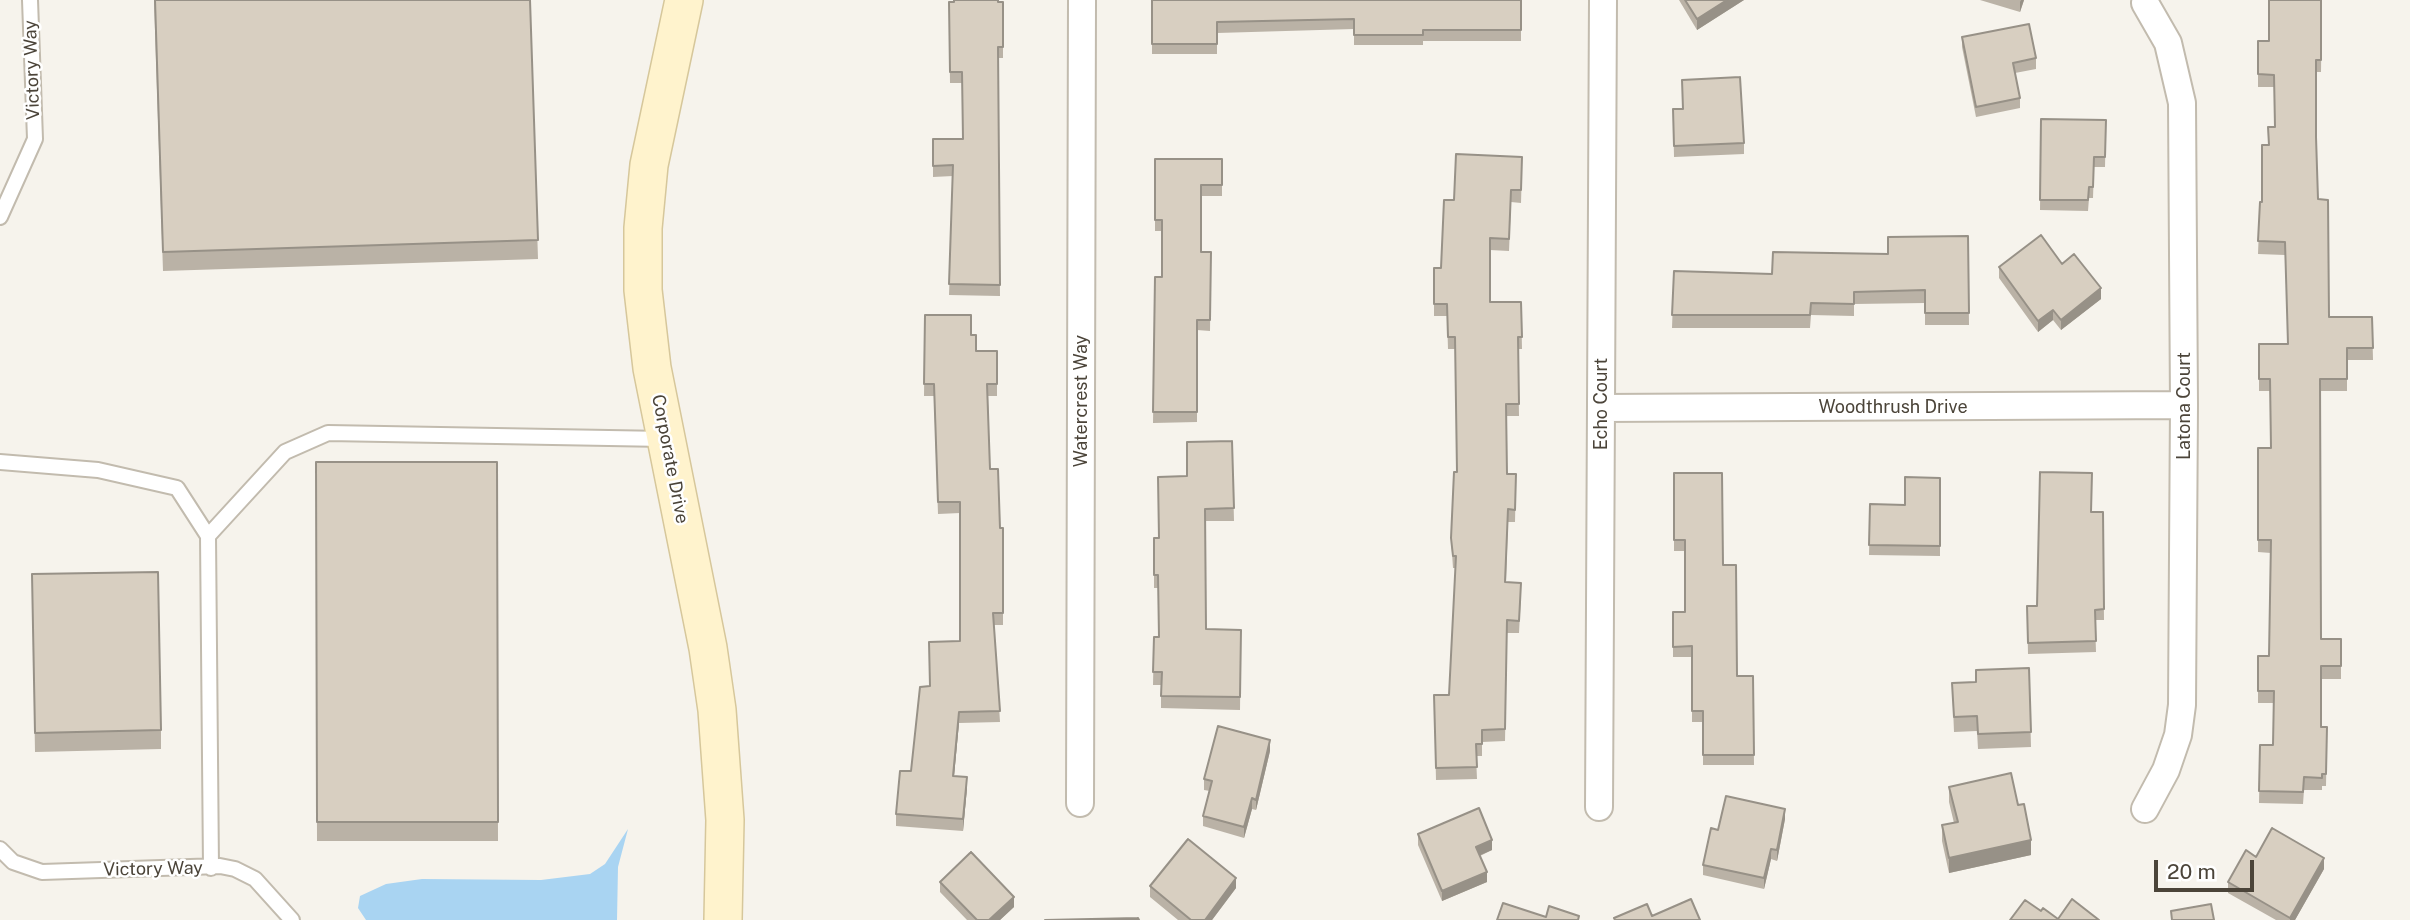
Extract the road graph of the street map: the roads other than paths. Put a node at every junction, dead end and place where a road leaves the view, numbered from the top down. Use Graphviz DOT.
graph roads {
  1 [pos="30,0"];
  2 [pos="684,0"];
  3 [pos="1082,0"];
  4 [pos="1603,0"];
  5 [pos="2146,3"];
  6 [pos="4,197"];
  7 [pos="0,217"];
  8 [pos="2184,405"];
  9 [pos="1601,408"];
  10 [pos="666,439"];
  11 [pos="0,462"];
  12 [pos="208,536"];
  13 [pos="1080,803"];
  14 [pos="1599,807"];
  15 [pos="2145,810"];
  16 [pos="0,849"];
  17 [pos="211,868"];
  18 [pos="292,920"];
  19 [pos="723,920"];
  1 -- 6 [label="lane, Victory Way"];
  2 -- 10 [label="street, Corporate Drive"];
  3 -- 13 [label="street, Watercrest Way"];
  4 -- 9 [label="street, Echo Court"];
  5 -- 8 [label="street, Latona Court"];
  6 -- 7 [label="lane, Victory Way"];
  8 -- 9 [label="street, Woodthrush Drive"];
  8 -- 15 [label="street, Latona Court"];
  9 -- 14 [label="street, Echo Court"];
  10 -- 12 [label="lane"];
  10 -- 19 [label="street, Corporate Drive"];
  11 -- 12 [label="lane"];
  12 -- 17 [label="lane"];
  16 -- 17 [label="lane, Victory Way"];
  17 -- 18 [label="lane, Victory Way"];
}
